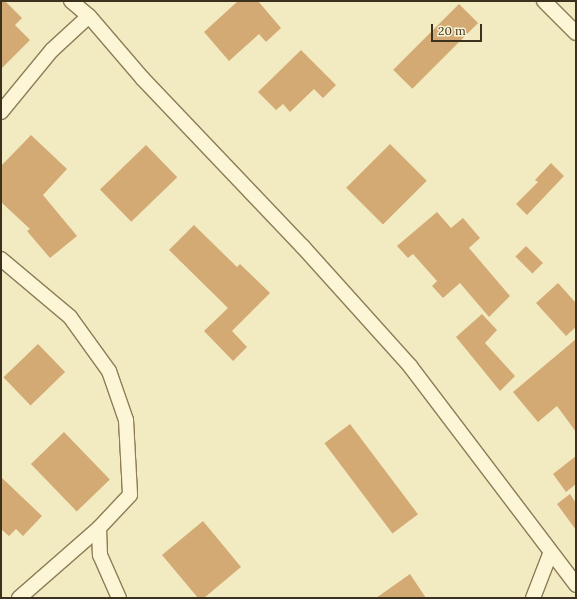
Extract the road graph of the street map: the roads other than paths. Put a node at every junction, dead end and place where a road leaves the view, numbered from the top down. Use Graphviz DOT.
graph roads {
  1 [pos="71,1"];
  2 [pos="544,1"];
  3 [pos="89,16"];
  4 [pos="576,33"];
  5 [pos="1,112"];
  6 [pos="1,259"];
  7 [pos="99,528"];
  8 [pos="550,554"];
  9 [pos="576,585"];
  10 [pos="19,598"];
  11 [pos="119,598"];
  12 [pos="533,598"];
  1 -- 3 [label="street"];
  2 -- 4 [label="street"];
  3 -- 5 [label="street"];
  3 -- 8 [label="street"];
  6 -- 7 [label="street"];
  7 -- 10 [label="street"];
  7 -- 11 [label="street"];
  8 -- 9 [label="street"];
  8 -- 12 [label="street"];
}
